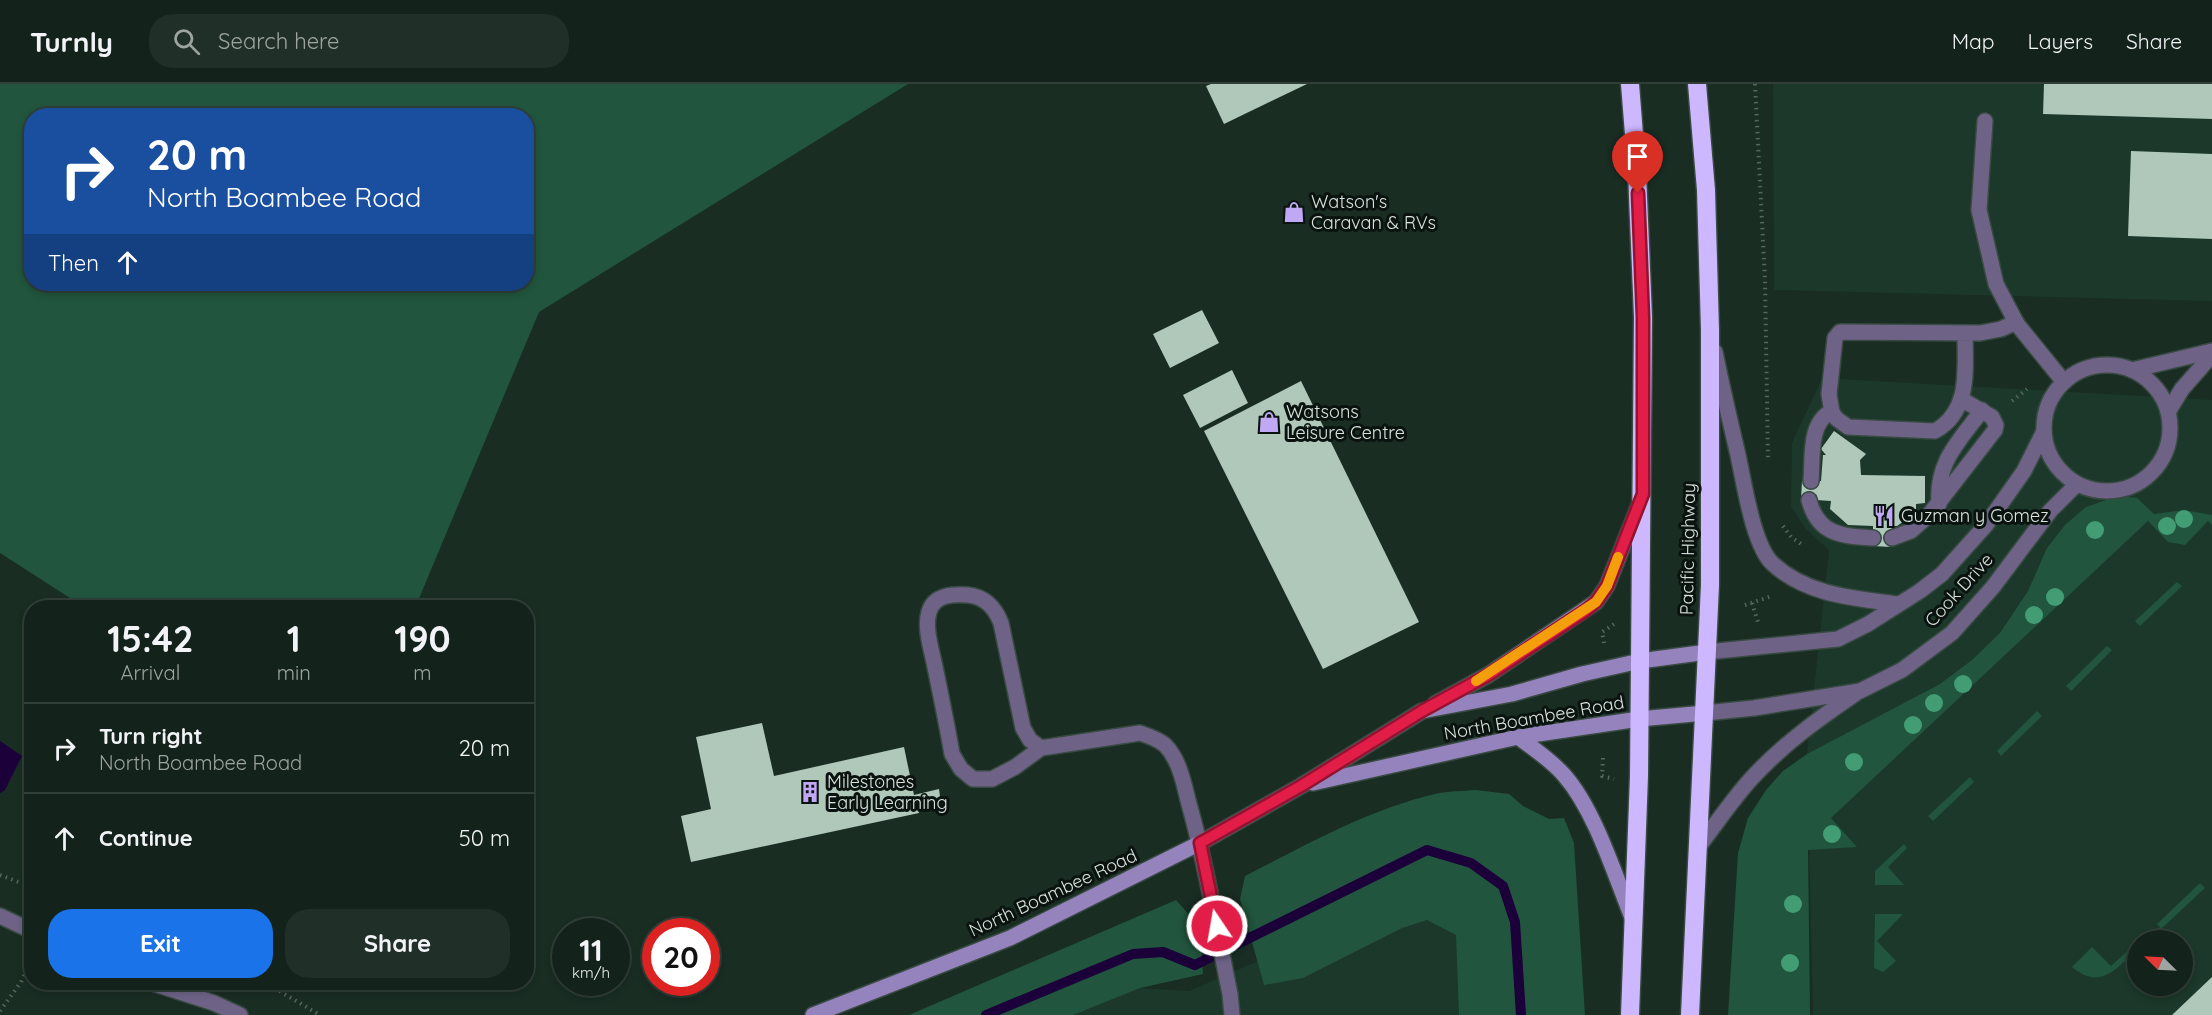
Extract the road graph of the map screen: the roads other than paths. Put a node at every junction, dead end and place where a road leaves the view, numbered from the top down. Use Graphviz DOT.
graph roads {
  1 [pos="1630,84"];
  2 [pos="1697,84"];
  3 [pos="1985,121"];
  4 [pos="2016,322"];
  5 [pos="1710,330"];
  6 [pos="1965,333"];
  7 [pos="2212,353"];
  8 [pos="2132,370"];
  9 [pos="2064,382"];
  10 [pos="1961,399"];
  11 [pos="1982,410"];
  12 [pos="1832,411"];
  13 [pos="2168,412"];
  14 [pos="2044,431"];
  15 [pos="1811,481"];
  16 [pos="2077,484"];
  17 [pos="1643,494"];
  18 [pos="1809,500"];
  19 [pos="1938,504"];
  20 [pos="1873,538"];
  21 [pos="1892,538"];
  22 [pos="1897,604"];
  23 [pos="1707,652"];
  24 [pos="1640,662"];
  25 [pos="1860,691"];
  26 [pos="1422,711"];
  27 [pos="1705,713"];
  28 [pos="1639,720"];
  29 [pos="1518,737"];
  30 [pos="1041,748"];
  31 [pos="1301,786"];
  32 [pos="1200,843"];
  33 [pos="1699,846"];
  34 [pos="0,916"];
  35 [pos="1635,926"];
  36 [pos="24,927"];
  37 [pos="174,990"];
  38 [pos="240,1015"];
  39 [pos="813,1015"];
  40 [pos="1232,1015"];
  41 [pos="1630,1015"];
  42 [pos="1690,1015"];
  1 -- 17 [label="highway"];
  2 -- 5 [label="highway, Pacific Highway"];
  3 -- 4 [label="street"];
  4 -- 6 [label="street"];
  4 -- 9 [label="street"];
  5 -- 22 [label="street"];
  5 -- 23 [label="highway, Pacific Highway"];
  6 -- 10 [label="street"];
  6 -- 12 [label="street"];
  7 -- 8 [label="street"];
  7 -- 13 [label="street"];
  8 -- 9 [label="street"];
  8 -- 13 [label="street"];
  9 -- 14 [label="street"];
  10 -- 11 [label="street"];
  10 -- 12 [label="street"];
  11 -- 19 [label="street"];
  11 -- 19 [label="street"];
  12 -- 15 [label="street"];
  13 -- 16 [label="street"];
  14 -- 16 [label="street"];
  14 -- 22 [label="street, Cook Drive"];
  16 -- 25 [label="street, Cook Drive"];
  17 -- 24 [label="highway"];
  17 -- 26 [label="street"];
  18 -- 20 [label="street"];
  19 -- 21 [label="street"];
  22 -- 23 [label="street, Cook Drive"];
  23 -- 24 [label="street, North Boambee Road"];
  23 -- 27 [label="highway, Pacific Highway"];
  24 -- 26 [label="street, North Boambee Road"];
  24 -- 28 [label="highway"];
  25 -- 27 [label="street, Cook Drive"];
  25 -- 33 [label="street"];
  26 -- 31 [label="street, North Boambee Road"];
  27 -- 28 [label="street, North Boambee Road"];
  27 -- 33 [label="highway, Pacific Highway"];
  28 -- 29 [label="street, North Boambee Road"];
  28 -- 35 [label="highway"];
  29 -- 31 [label="street, North Boambee Road"];
  29 -- 35 [label="street"];
  30 -- 30 [label="street"];
  30 -- 32 [label="street"];
  31 -- 32 [label="street, North Boambee Road"];
  32 -- 39 [label="street, North Boambee Road"];
  32 -- 40 [label="street"];
  33 -- 42 [label="highway, Pacific Highway"];
  34 -- 36 [label="street"];
  35 -- 41 [label="highway"];
  37 -- 38 [label="street"];
}
